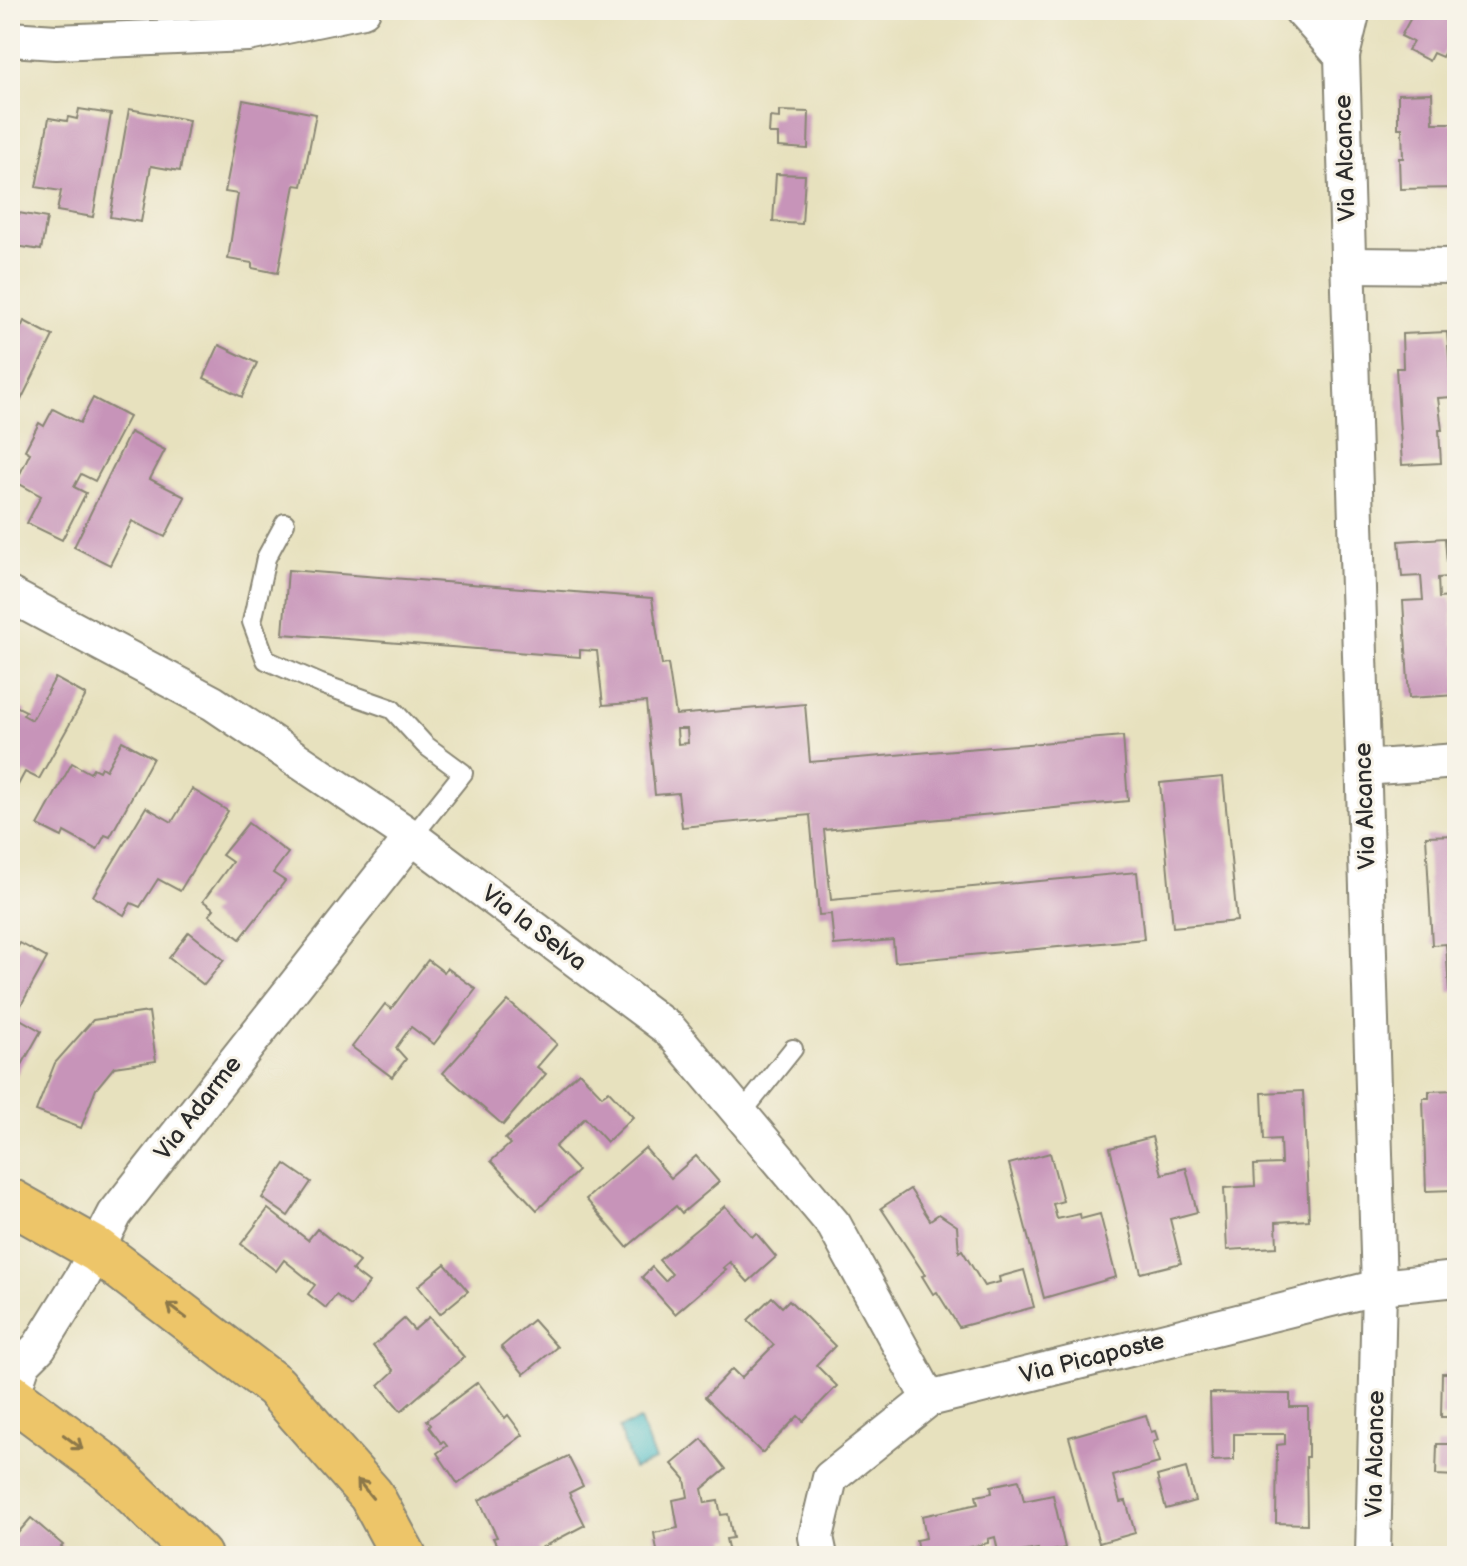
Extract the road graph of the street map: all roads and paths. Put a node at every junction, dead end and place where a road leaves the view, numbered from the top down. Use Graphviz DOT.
graph roads {
  1 [pos="363,10"];
  2 [pos="1301,10"];
  3 [pos="1353,10"];
  4 [pos="59,26"];
  5 [pos="10,39"];
  6 [pos="1342,56"];
  7 [pos="1348,265"];
  8 [pos="1457,266"];
  9 [pos="285,523"];
  10 [pos="10,595"];
  11 [pos="1457,761"];
  12 [pos="1364,768"];
  13 [pos="412,837"];
  14 [pos="793,1049"];
  15 [pos="741,1114"];
  16 [pos="10,1201"];
  17 [pos="97,1250"];
  18 [pos="1457,1279"];
  19 [pos="1379,1287"];
  20 [pos="11,1396"];
  21 [pos="929,1399"];
  22 [pos="199,1556"];
  23 [pos="404,1556"];
  24 [pos="820,1556"];
  25 [pos="1373,1556"];
  1 -- 4 [label="street"];
  2 -- 6 [label="street"];
  3 -- 6 [label="street, Via Alcance"];
  4 -- 5 [label="street"];
  6 -- 7 [label="street, Via Alcance"];
  7 -- 8 [label="street"];
  7 -- 12 [label="street, Via Alcance"];
  9 -- 13 [label="lane"];
  10 -- 13 [label="street, Via la Selva"];
  11 -- 12 [label="street"];
  12 -- 19 [label="street, Via Alcance"];
  13 -- 15 [label="street, Via la Selva"];
  13 -- 17 [label="street, Via Adarme"];
  14 -- 15 [label="lane"];
  15 -- 21 [label="street, Via la Selva"];
  16 -- 17 [label="main road"];
  17 -- 20 [label="street, Via Adarme"];
  23 -- 17 [label="main road, one-way"];
  18 -- 19 [label="street, Via Picaposte"];
  19 -- 21 [label="street, Via Picaposte"];
  19 -- 25 [label="street, Via Alcance"];
  20 -- 22 [label="main road, one-way"];
  21 -- 24 [label="street, Via Picaposte"];
}
